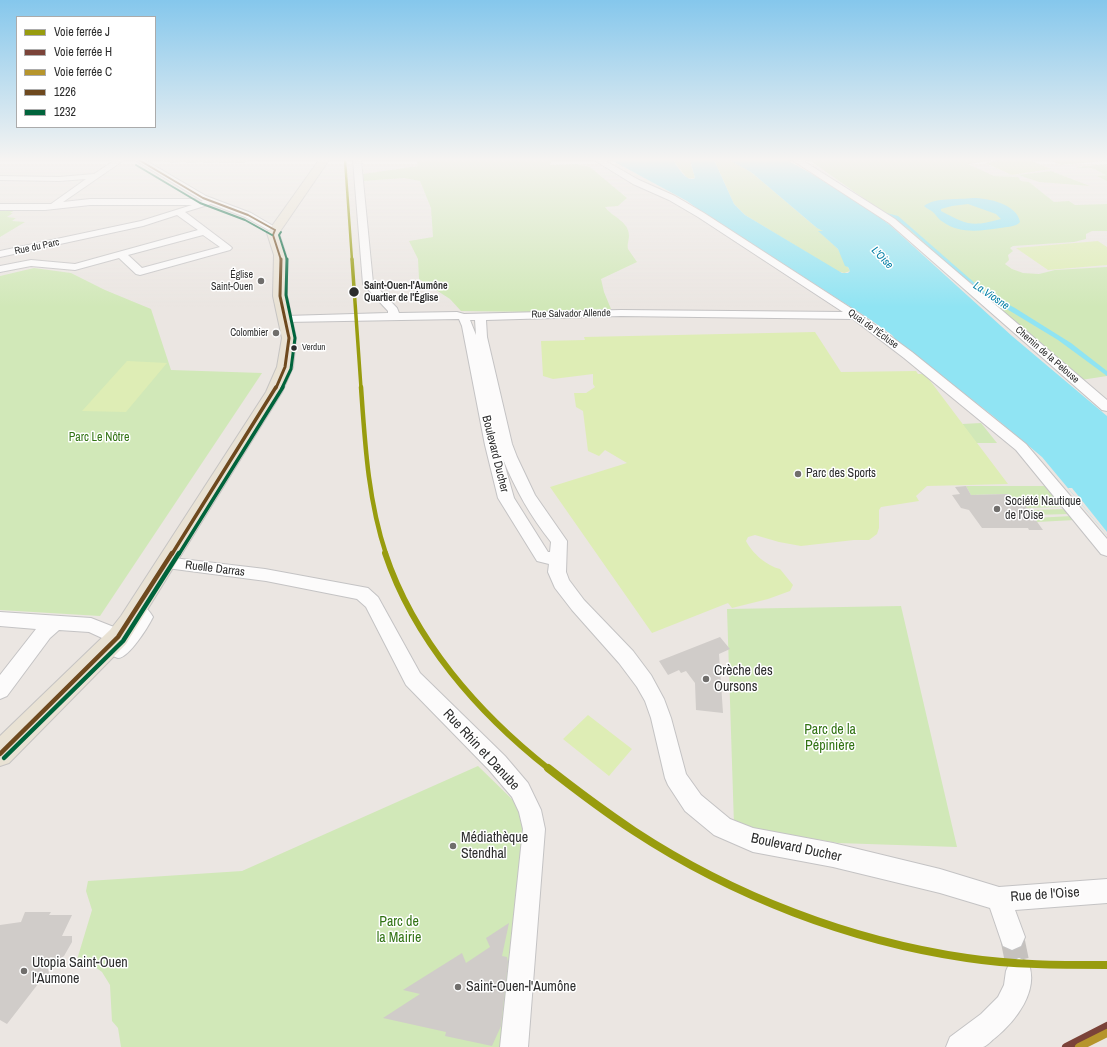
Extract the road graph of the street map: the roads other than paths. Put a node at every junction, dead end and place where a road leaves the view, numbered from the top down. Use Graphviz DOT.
graph roads {
  1 [pos="188,209"];
  2 [pos="232,209"];
  3 [pos="290,209"];
  4 [pos="362,209"];
  5 [pos="691,209"];
  6 [pos="873,209"];
  7 [pos="179,212"];
  8 [pos="275,230"];
  9 [pos="206,231"];
  10 [pos="0,254"];
  11 [pos="121,254"];
  12 [pos="0,269"];
  13 [pos="394,316"];
  14 [pos="480,316"];
  15 [pos="856,316"];
  16 [pos="286,319"];
  17 [pos="465,321"];
  18 [pos="481,337"];
  19 [pos="1107,407"];
  20 [pos="539,517"];
  21 [pos="520,522"];
  22 [pos="1107,550"];
  23 [pos="558,559"];
  24 [pos="165,563"];
  25 [pos="268,575"];
  26 [pos="137,611"];
  27 [pos="0,619"];
  28 [pos="55,623"];
  29 [pos="118,637"];
  30 [pos="0,690"];
  31 [pos="0,754"];
  32 [pos="0,766"];
  33 [pos="1107,891"];
  34 [pos="999,899"];
  35 [pos="1012,937"];
  36 [pos="1019,971"];
  37 [pos="514,1047"];
  38 [pos="960,1047"];
  1 -- 7 [label="street, Rue du Parc"];
  2 -- 8 [label="street"];
  3 -- 8 [label="main road"];
  4 -- 13 [label="street"];
  5 -- 15 [label="street, Quai de l'Écluse"];
  6 -- 19 [label="street, Chemin de la Pelouse"];
  7 -- 9 [label="street"];
  7 -- 10 [label="street, Rue du Parc"];
  8 -- 16 [label="main road"];
  9 -- 11 [label="street"];
  9 -- 11 [label="street"];
  11 -- 12 [label="street"];
  13 -- 16 [label="street, Rue Salvador Allende"];
  13 -- 17 [label="street, Rue Salvador Allende"];
  14 -- 15 [label="street, Rue Salvador Allende"];
  14 -- 17 [label="street, Rue Salvador Allende"];
  14 -- 18 [label="street, Boulevard Ducher"];
  15 -- 22 [label="street, Quai de l'Écluse"];
  16 -- 24 [label="main road"];
  17 -- 18 [label="street"];
  17 -- 21 [label="street, Boulevard Ducher"];
  18 -- 20 [label="street, Boulevard Ducher"];
  20 -- 21 [label="street"];
  20 -- 23 [label="street, Boulevard Ducher"];
  21 -- 23 [label="street, Boulevard Ducher"];
  23 -- 34 [label="street, Boulevard Ducher"];
  24 -- 25 [label="street, Ruelle Darras"];
  24 -- 26 [label="main road"];
  25 -- 37 [label="street, Rue Rhin et Danube"];
  26 -- 29 [label="main road"];
  26 -- 32 [label="street"];
  27 -- 28 [label="street"];
  28 -- 29 [label="street"];
  28 -- 30 [label="street"];
  29 -- 31 [label="main road"];
  33 -- 34 [label="street, Rue de l'Oise"];
  34 -- 35 [label="street, Rue de l'Oise"];
  36 -- 38 [label="street"];
}
